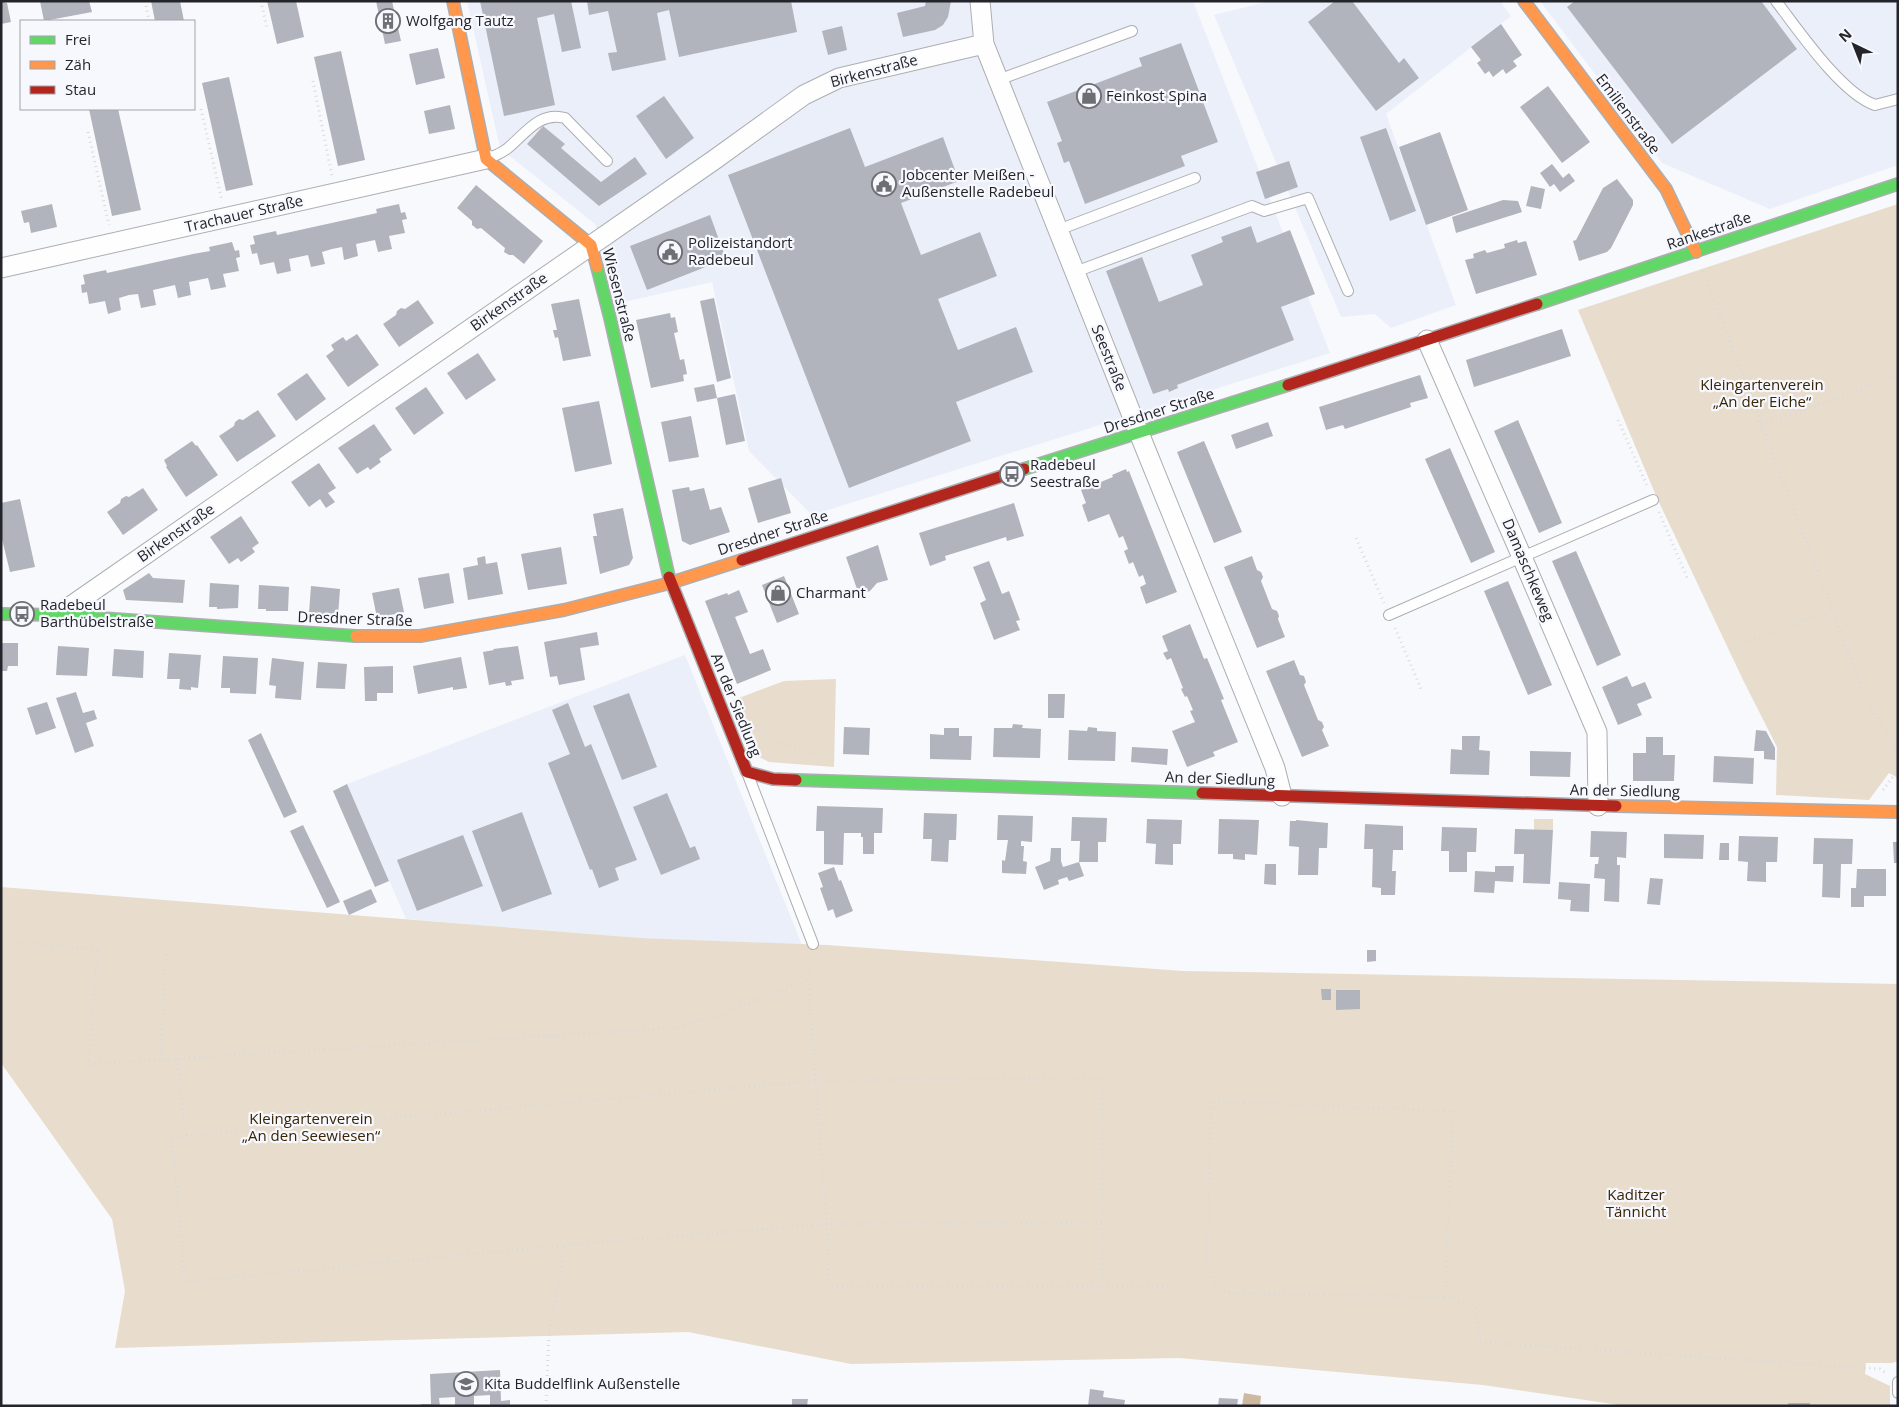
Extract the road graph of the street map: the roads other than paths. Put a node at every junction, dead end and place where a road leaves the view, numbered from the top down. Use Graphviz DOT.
graph roads {
  1 [pos="453,1"];
  2 [pos="980,1"];
  3 [pos="1524,1"];
  4 [pos="1776,1"];
  5 [pos="1132,31"];
  6 [pos="984,44"];
  7 [pos="998,80"];
  8 [pos="1898,99"];
  9 [pos="486,159"];
  10 [pos="607,161"];
  11 [pos="1196,178"];
  12 [pos="1898,184"];
  13 [pos="1058,230"];
  14 [pos="591,245"];
  15 [pos="1696,252"];
  16 [pos="1,268"];
  17 [pos="1075,272"];
  18 [pos="1348,291"];
  19 [pos="1529,307"];
  20 [pos="1427,340"];
  21 [pos="1139,433"];
  22 [pos="1653,500"];
  23 [pos="1522,557"];
  24 [pos="670,583"];
  25 [pos="1,614"];
  26 [pos="58,615"];
  27 [pos="1389,615"];
  28 [pos="746,772"];
  29 [pos="1282,796"];
  30 [pos="1598,806"];
  31 [pos="1898,812"];
  32 [pos="813,944"];
  33 [pos="1898,1382"];
  34 [pos="1898,1393"];
  1 -- 9 [label="street"];
  2 -- 6 [label="street, Seestraße"];
  3 -- 15 [label="street, Emilienstraße"];
  4 -- 8 [label="lane"];
  5 -- 7 [label="lane"];
  6 -- 7 [label="street, Seestraße"];
  6 -- 14 [label="street, Birkenstraße"];
  7 -- 13 [label="street, Seestraße"];
  9 -- 10 [label="lane"];
  9 -- 14 [label="street, Wiesenstraße"];
  9 -- 16 [label="street, Trachauer Straße"];
  11 -- 13 [label="lane"];
  12 -- 15 [label="street, Rankestraße"];
  13 -- 17 [label="street, Seestraße"];
  14 -- 24 [label="street, Wiesenstraße"];
  14 -- 26 [label="street, Birkenstraße"];
  15 -- 19 [label="street, Rankestraße"];
  17 -- 18 [label="lane"];
  17 -- 21 [label="street, Seestraße"];
  19 -- 20 [label="street, Dresdner Straße"];
  20 -- 21 [label="street, Dresdner Straße"];
  20 -- 23 [label="street, Damaschkeweg"];
  21 -- 24 [label="street, Dresdner Straße"];
  21 -- 29 [label="street, Seestraße"];
  22 -- 23 [label="lane"];
  23 -- 27 [label="lane"];
  23 -- 30 [label="street, Damaschkeweg"];
  24 -- 26 [label="street, Dresdner Straße"];
  24 -- 28 [label="street, An der Siedlung"];
  25 -- 26 [label="street, Dresdner Straße"];
  28 -- 29 [label="street, An der Siedlung"];
  28 -- 32 [label="lane"];
  29 -- 30 [label="street, An der Siedlung"];
  30 -- 31 [label="street, An der Siedlung"];
  33 -- 34 [label="lane"];
}
